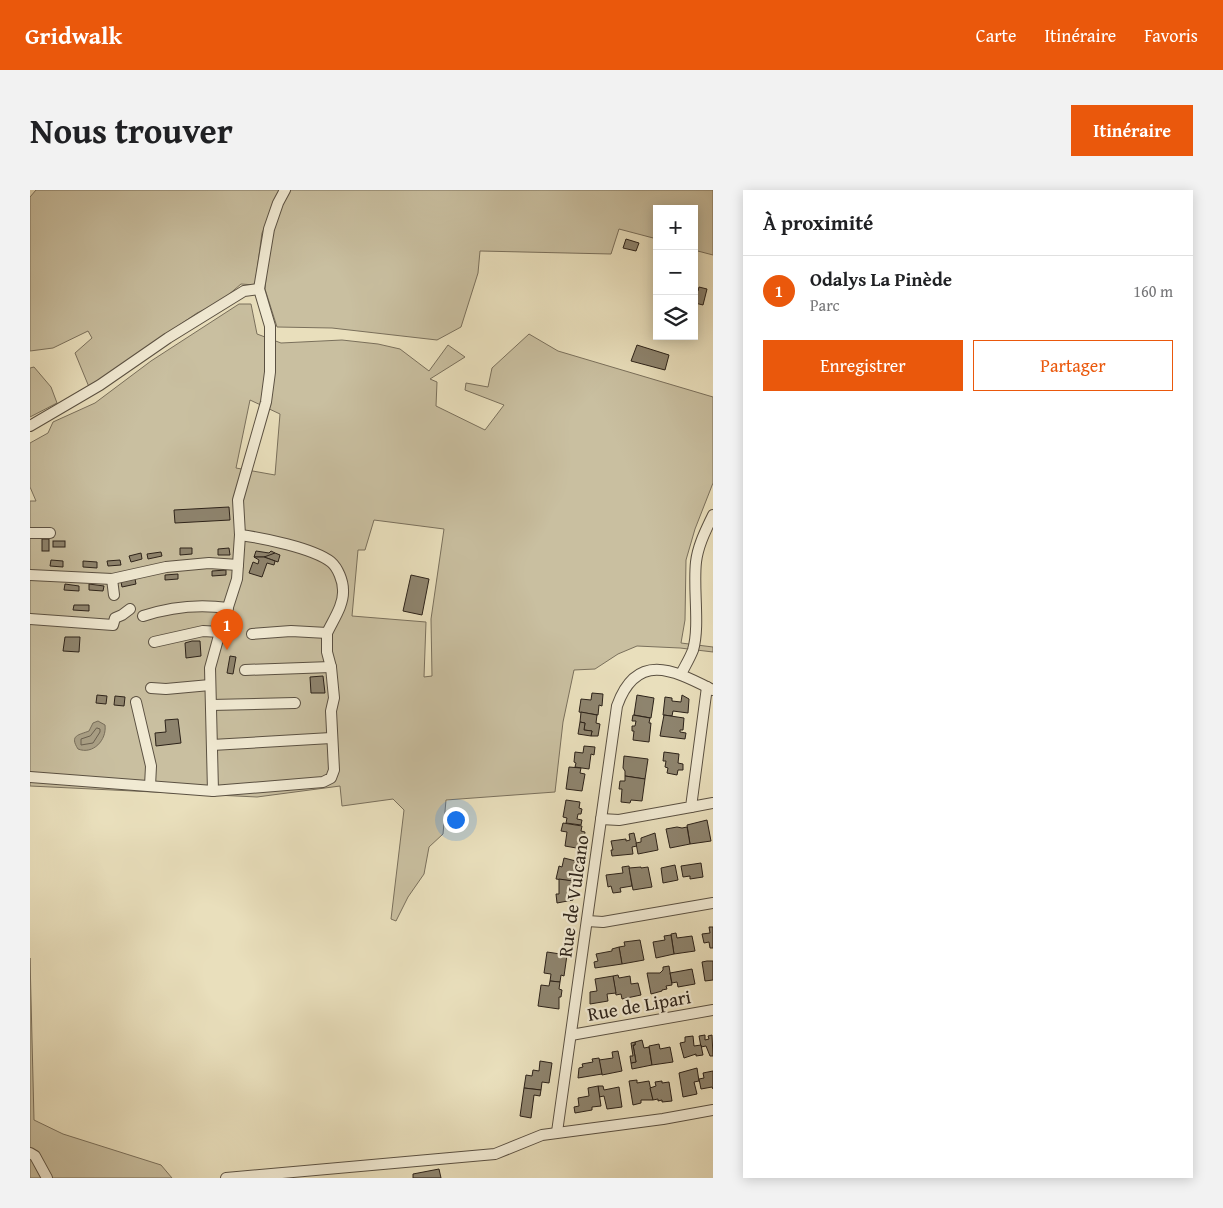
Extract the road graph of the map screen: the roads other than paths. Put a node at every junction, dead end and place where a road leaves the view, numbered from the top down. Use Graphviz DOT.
graph roads {
  1 [pos="285,190"];
  2 [pos="259,289"];
  3 [pos="30,426"];
  4 [pos="713,515"];
  5 [pos="30,533"];
  6 [pos="50,533"];
  7 [pos="240,535"];
  8 [pos="238,565"];
  9 [pos="30,575"];
  10 [pos="112,579"];
  11 [pos="114,595"];
  12 [pos="130,608"];
  13 [pos="228,608"];
  14 [pos="143,616"];
  15 [pos="30,619"];
  16 [pos="220,632"];
  17 [pos="327,632"];
  18 [pos="252,634"];
  19 [pos="154,642"];
  20 [pos="331,667"];
  21 [pos="245,670"];
  22 [pos="681,674"];
  23 [pos="210,685"];
  24 [pos="151,688"];
  25 [pos="710,689"];
  26 [pos="136,702"];
  27 [pos="295,704"];
  28 [pos="211,706"];
  29 [pos="332,738"];
  30 [pos="212,745"];
  31 [pos="30,777"];
  32 [pos="150,786"];
  33 [pos="213,791"];
  34 [pos="713,803"];
  35 [pos="691,807"];
  36 [pos="601,819"];
  37 [pos="713,903"];
  38 [pos="587,921"];
  39 [pos="713,1010"];
  40 [pos="571,1035"];
  41 [pos="713,1110"];
  42 [pos="557,1132"];
  43 [pos="30,1153"];
  44 [pos="47,1178"];
  45 [pos="226,1178"];
  1 -- 2 [label="street"];
  2 -- 3 [label="street"];
  2 -- 7 [label="street"];
  4 -- 22 [label="street"];
  5 -- 6 [label="street"];
  7 -- 8 [label="street"];
  7 -- 17 [label="street"];
  8 -- 10 [label="street"];
  8 -- 13 [label="street"];
  9 -- 10 [label="street"];
  10 -- 11 [label="street"];
  12 -- 15 [label="street"];
  13 -- 14 [label="street"];
  13 -- 16 [label="street"];
  16 -- 19 [label="street"];
  16 -- 23 [label="street"];
  17 -- 18 [label="street"];
  17 -- 20 [label="street"];
  20 -- 21 [label="street"];
  20 -- 29 [label="street"];
  22 -- 25 [label="street"];
  22 -- 36 [label="street, Rue de Vulcano"];
  23 -- 24 [label="street"];
  23 -- 28 [label="street"];
  25 -- 35 [label="street"];
  26 -- 32 [label="street"];
  27 -- 28 [label="street"];
  28 -- 30 [label="street"];
  29 -- 30 [label="street"];
  29 -- 33 [label="street"];
  30 -- 33 [label="street"];
  31 -- 32 [label="street"];
  32 -- 33 [label="street"];
  34 -- 35 [label="street"];
  35 -- 36 [label="street"];
  36 -- 38 [label="street, Rue de Vulcano"];
  37 -- 38 [label="street"];
  38 -- 40 [label="street, Rue de Vulcano"];
  39 -- 40 [label="street, Rue de Lipari"];
  40 -- 42 [label="street, Rue de Vulcano"];
  41 -- 42 [label="street"];
  42 -- 45 [label="street"];
  43 -- 44 [label="street"];
}
